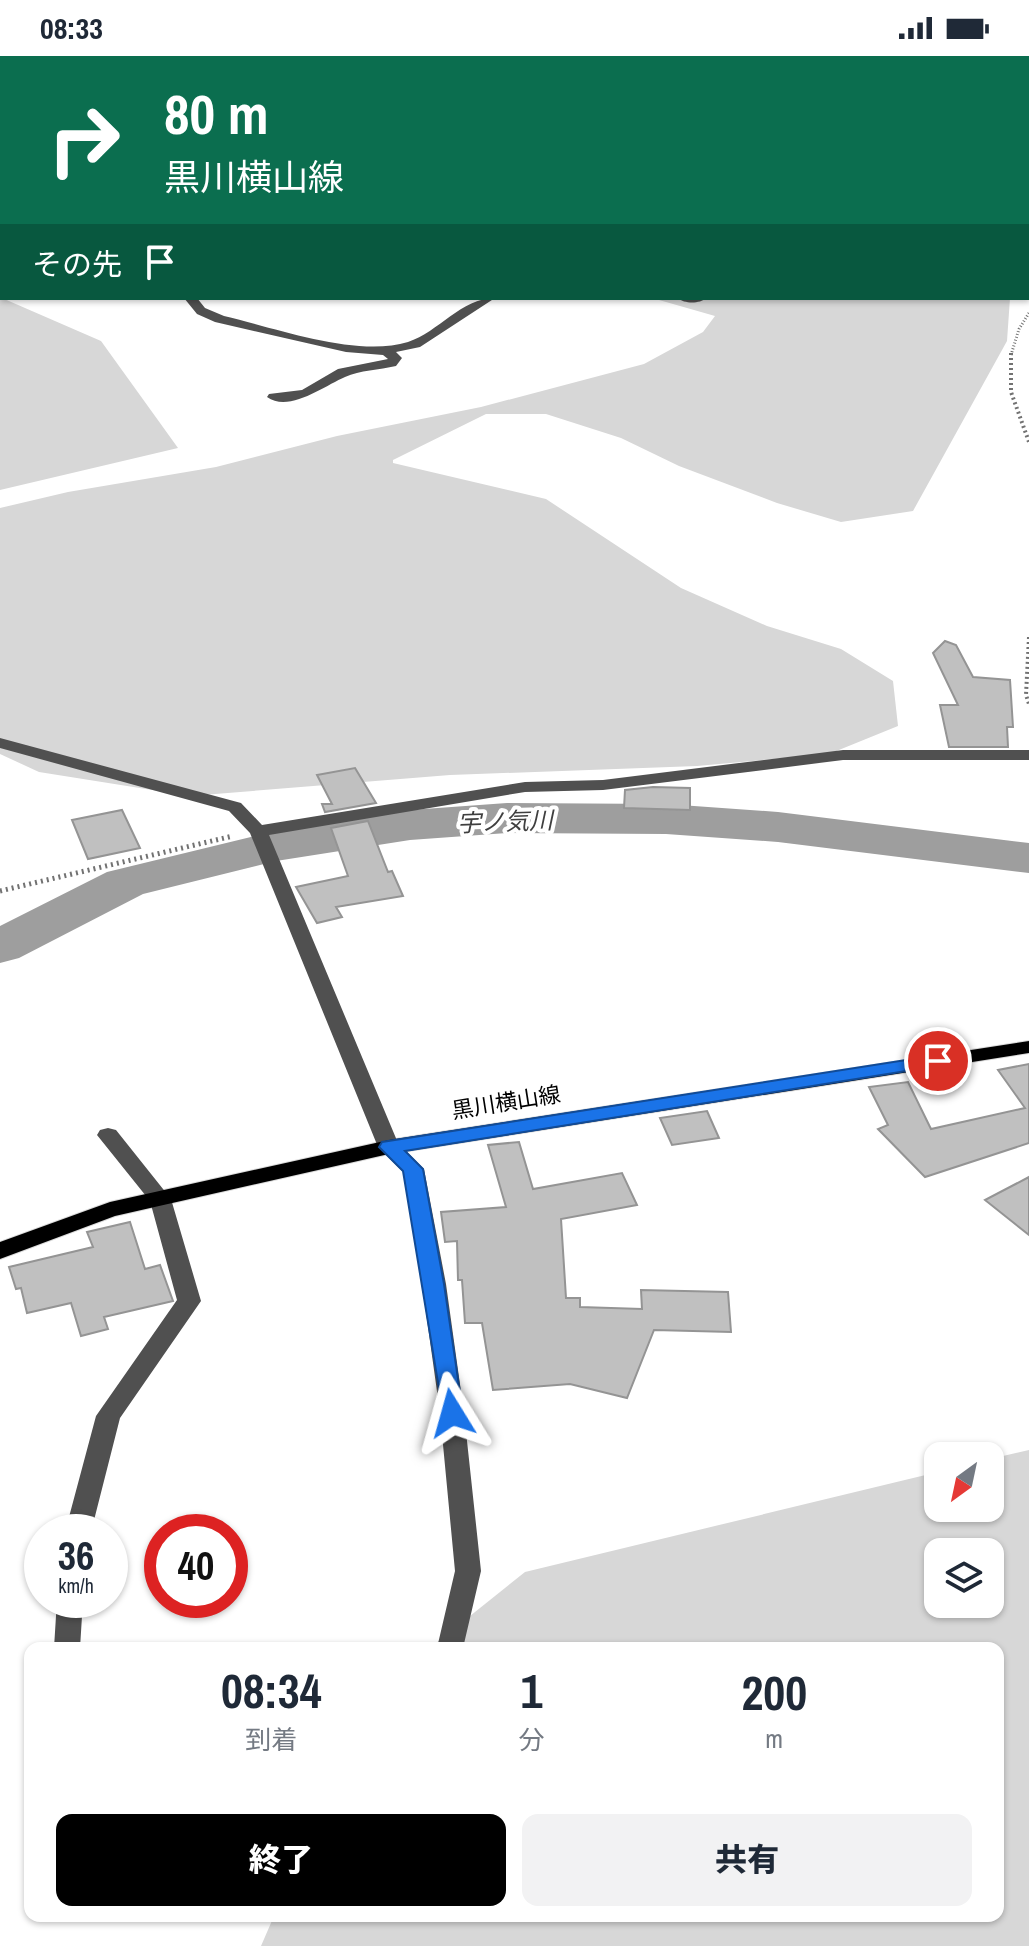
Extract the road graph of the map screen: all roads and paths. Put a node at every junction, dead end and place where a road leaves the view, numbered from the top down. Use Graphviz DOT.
graph roads {
  1 [pos="192,300"];
  2 [pos="486,300"];
  3 [pos="1029,313"];
  4 [pos="386,351"];
  5 [pos="274,397"];
  6 [pos="1029,442"];
  7 [pos="1029,637"];
  8 [pos="1029,704"];
  9 [pos="0,743"];
  10 [pos="1029,755"];
  11 [pos="258,831"];
  12 [pos="0,891"];
  13 [pos="1029,1047"];
  14 [pos="108,1135"];
  15 [pos="389,1147"];
  16 [pos="160,1199"];
  17 [pos="0,1251"];
  18 [pos="83,1514"];
  19 [pos="69,1618"];
  20 [pos="67,1642"];
  21 [pos="451,1642"];
  1 -- 4 [label="street"];
  2 -- 4 [label="street"];
  3 -- 6 [label="path"];
  4 -- 5 [label="street"];
  7 -- 8 [label="path"];
  9 -- 11 [label="street"];
  10 -- 11 [label="street"];
  11 -- 12 [label="path"];
  11 -- 15 [label="street"];
  13 -- 15 [label="main road, 黒川横山線"];
  14 -- 16 [label="street"];
  15 -- 16 [label="main road, 黒川横山線"];
  15 -- 21 [label="street"];
  16 -- 17 [label="main road, 黒川横山線"];
  16 -- 18 [label="street"];
  19 -- 20 [label="street"];
}
